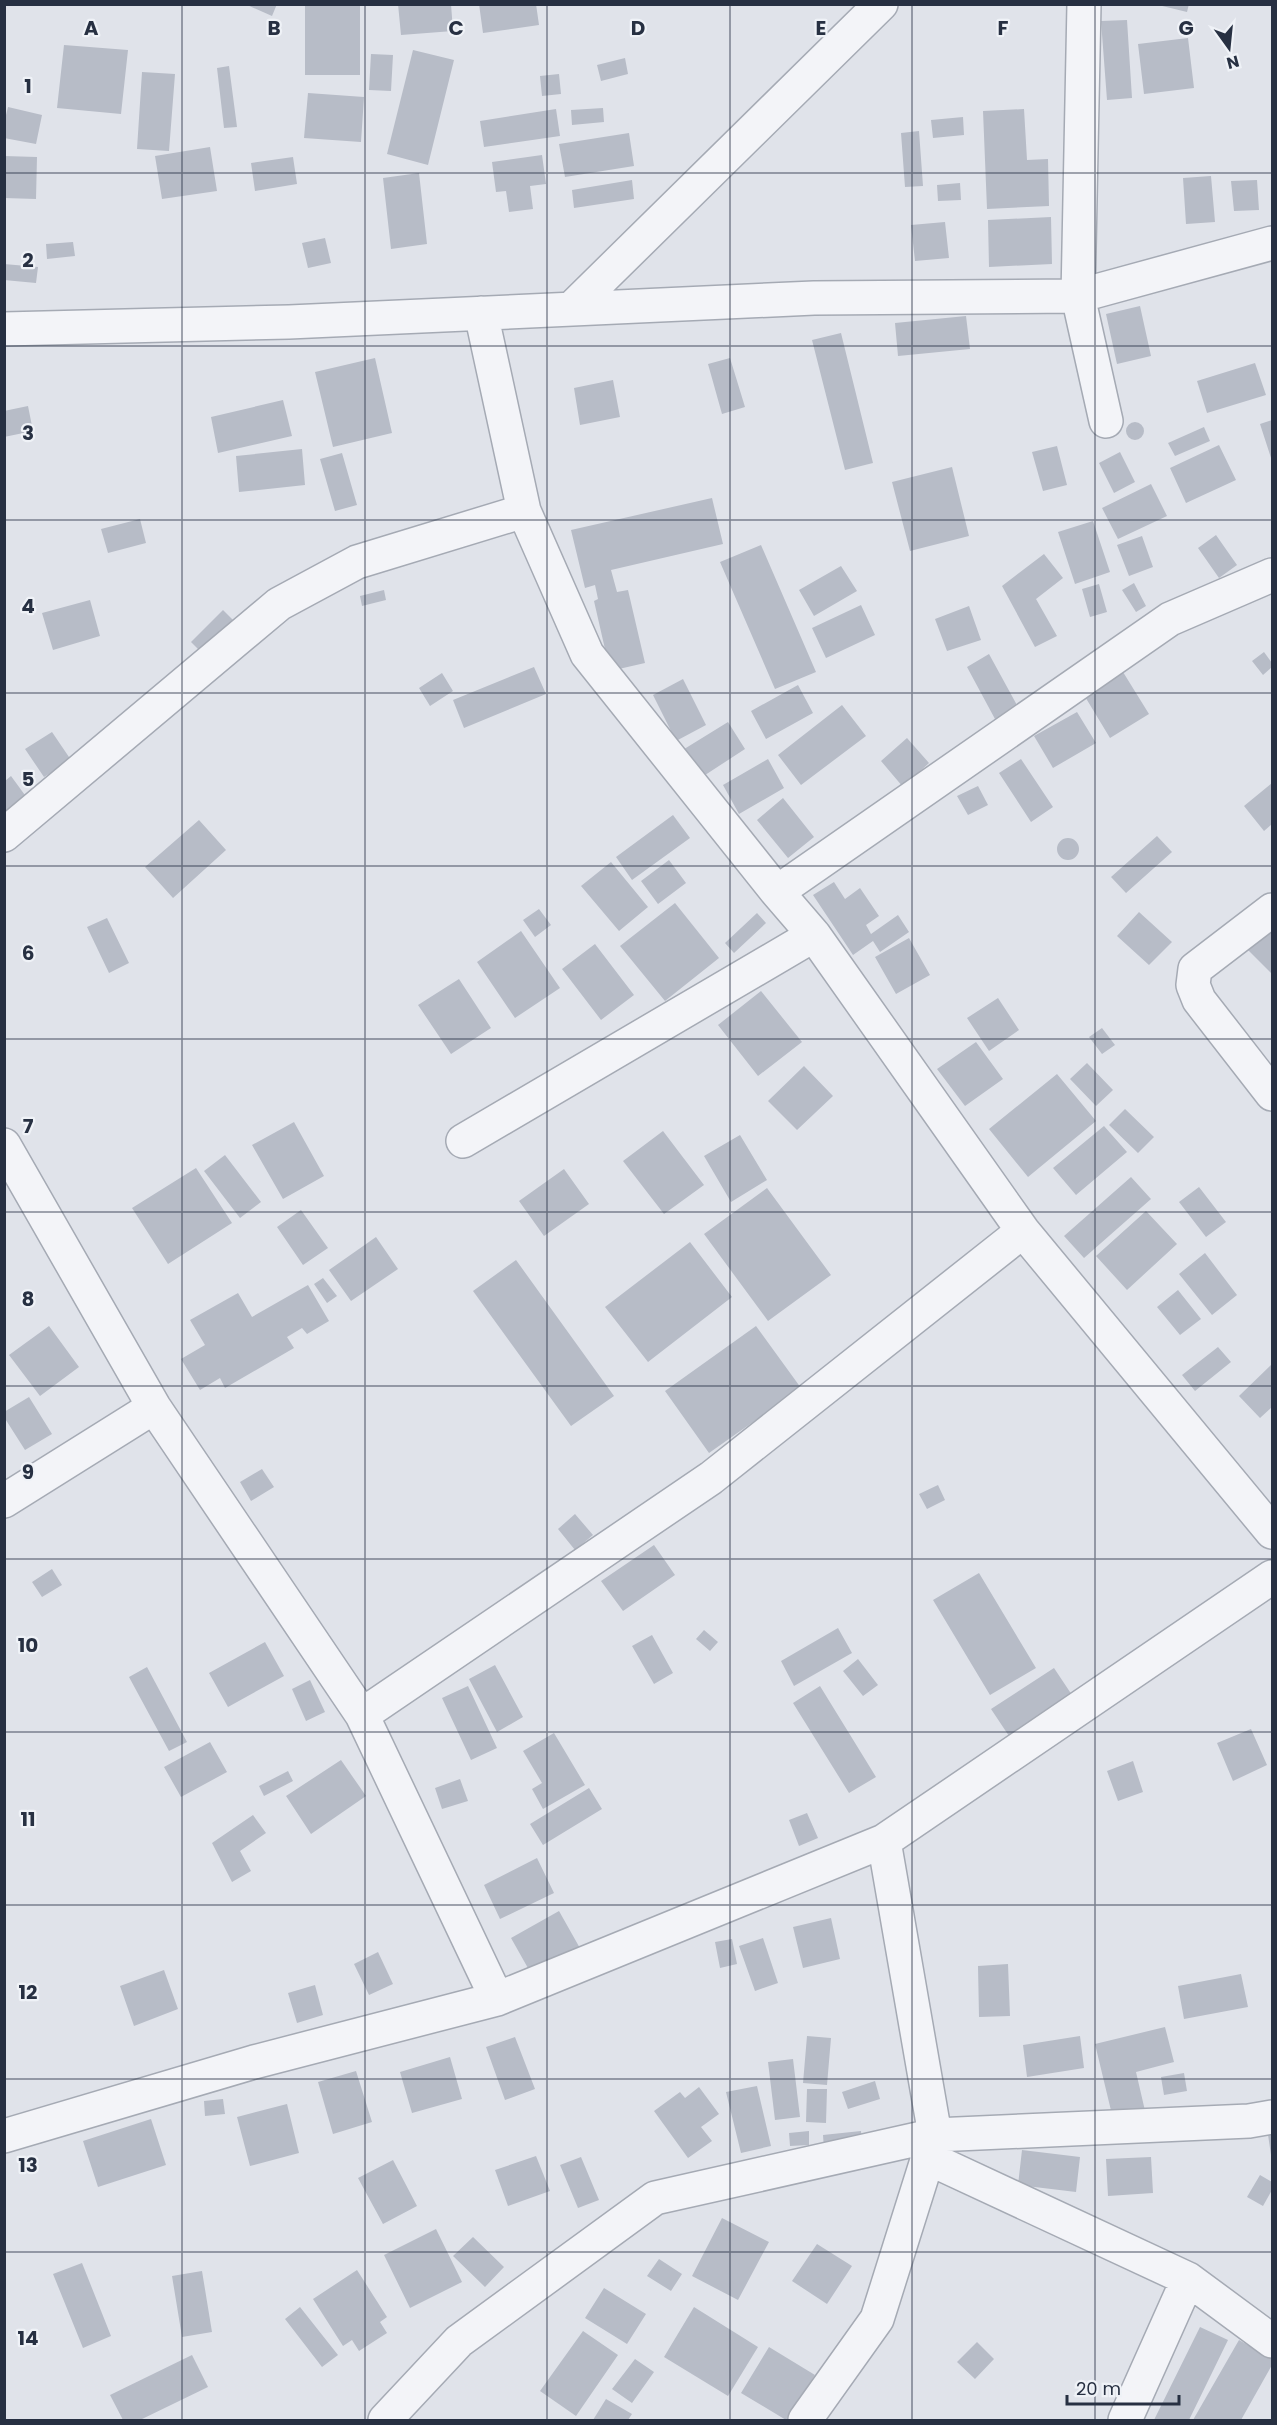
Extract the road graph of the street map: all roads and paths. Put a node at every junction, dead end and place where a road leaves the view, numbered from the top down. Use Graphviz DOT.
graph roads {
  1 [pos="881,4"];
  2 [pos="1084,4"];
  3 [pos="1272,243"];
  4 [pos="1078,296"];
  5 [pos="571,309"];
  6 [pos="481,313"];
  7 [pos="4,329"];
  8 [pos="1106,421"];
  9 [pos="524,511"];
  10 [pos="1272,575"];
  11 [pos="4,835"];
  12 [pos="777,892"];
  13 [pos="1272,910"];
  14 [pos="814,936"];
  15 [pos="1272,1094"];
  16 [pos="463,1142"];
  17 [pos="4,1145"];
  18 [pos="1023,1231"];
  19 [pos="154,1407"];
  20 [pos="4,1501"];
  21 [pos="1272,1532"];
  22 [pos="1272,1577"];
  23 [pos="362,1715"];
  24 [pos="884,1841"];
  25 [pos="497,1999"];
  26 [pos="1272,2116"];
  27 [pos="4,2136"];
  28 [pos="932,2147"];
  29 [pos="1188,2279"];
  30 [pos="1272,2341"];
  31 [pos="385,2421"];
  32 [pos="805,2421"];
  33 [pos="1125,2421"];
  1 -- 5 [label="street"];
  2 -- 4 [label="street"];
  3 -- 4 [label="street"];
  4 -- 5 [label="street"];
  4 -- 8 [label="street"];
  5 -- 6 [label="street"];
  6 -- 7 [label="street"];
  6 -- 9 [label="street"];
  9 -- 11 [label="street"];
  9 -- 12 [label="street"];
  10 -- 12 [label="street"];
  12 -- 14 [label="street"];
  13 -- 15 [label="street"];
  14 -- 16 [label="street"];
  14 -- 18 [label="street"];
  17 -- 19 [label="street"];
  18 -- 21 [label="street"];
  18 -- 23 [label="street"];
  19 -- 20 [label="street"];
  19 -- 23 [label="street"];
  22 -- 24 [label="street"];
  23 -- 25 [label="street"];
  24 -- 25 [label="street"];
  24 -- 28 [label="street"];
  25 -- 27 [label="street"];
  26 -- 28 [label="street"];
  28 -- 29 [label="street"];
  28 -- 31 [label="street"];
  28 -- 32 [label="street"];
  29 -- 30 [label="street"];
  29 -- 33 [label="street"];
}
